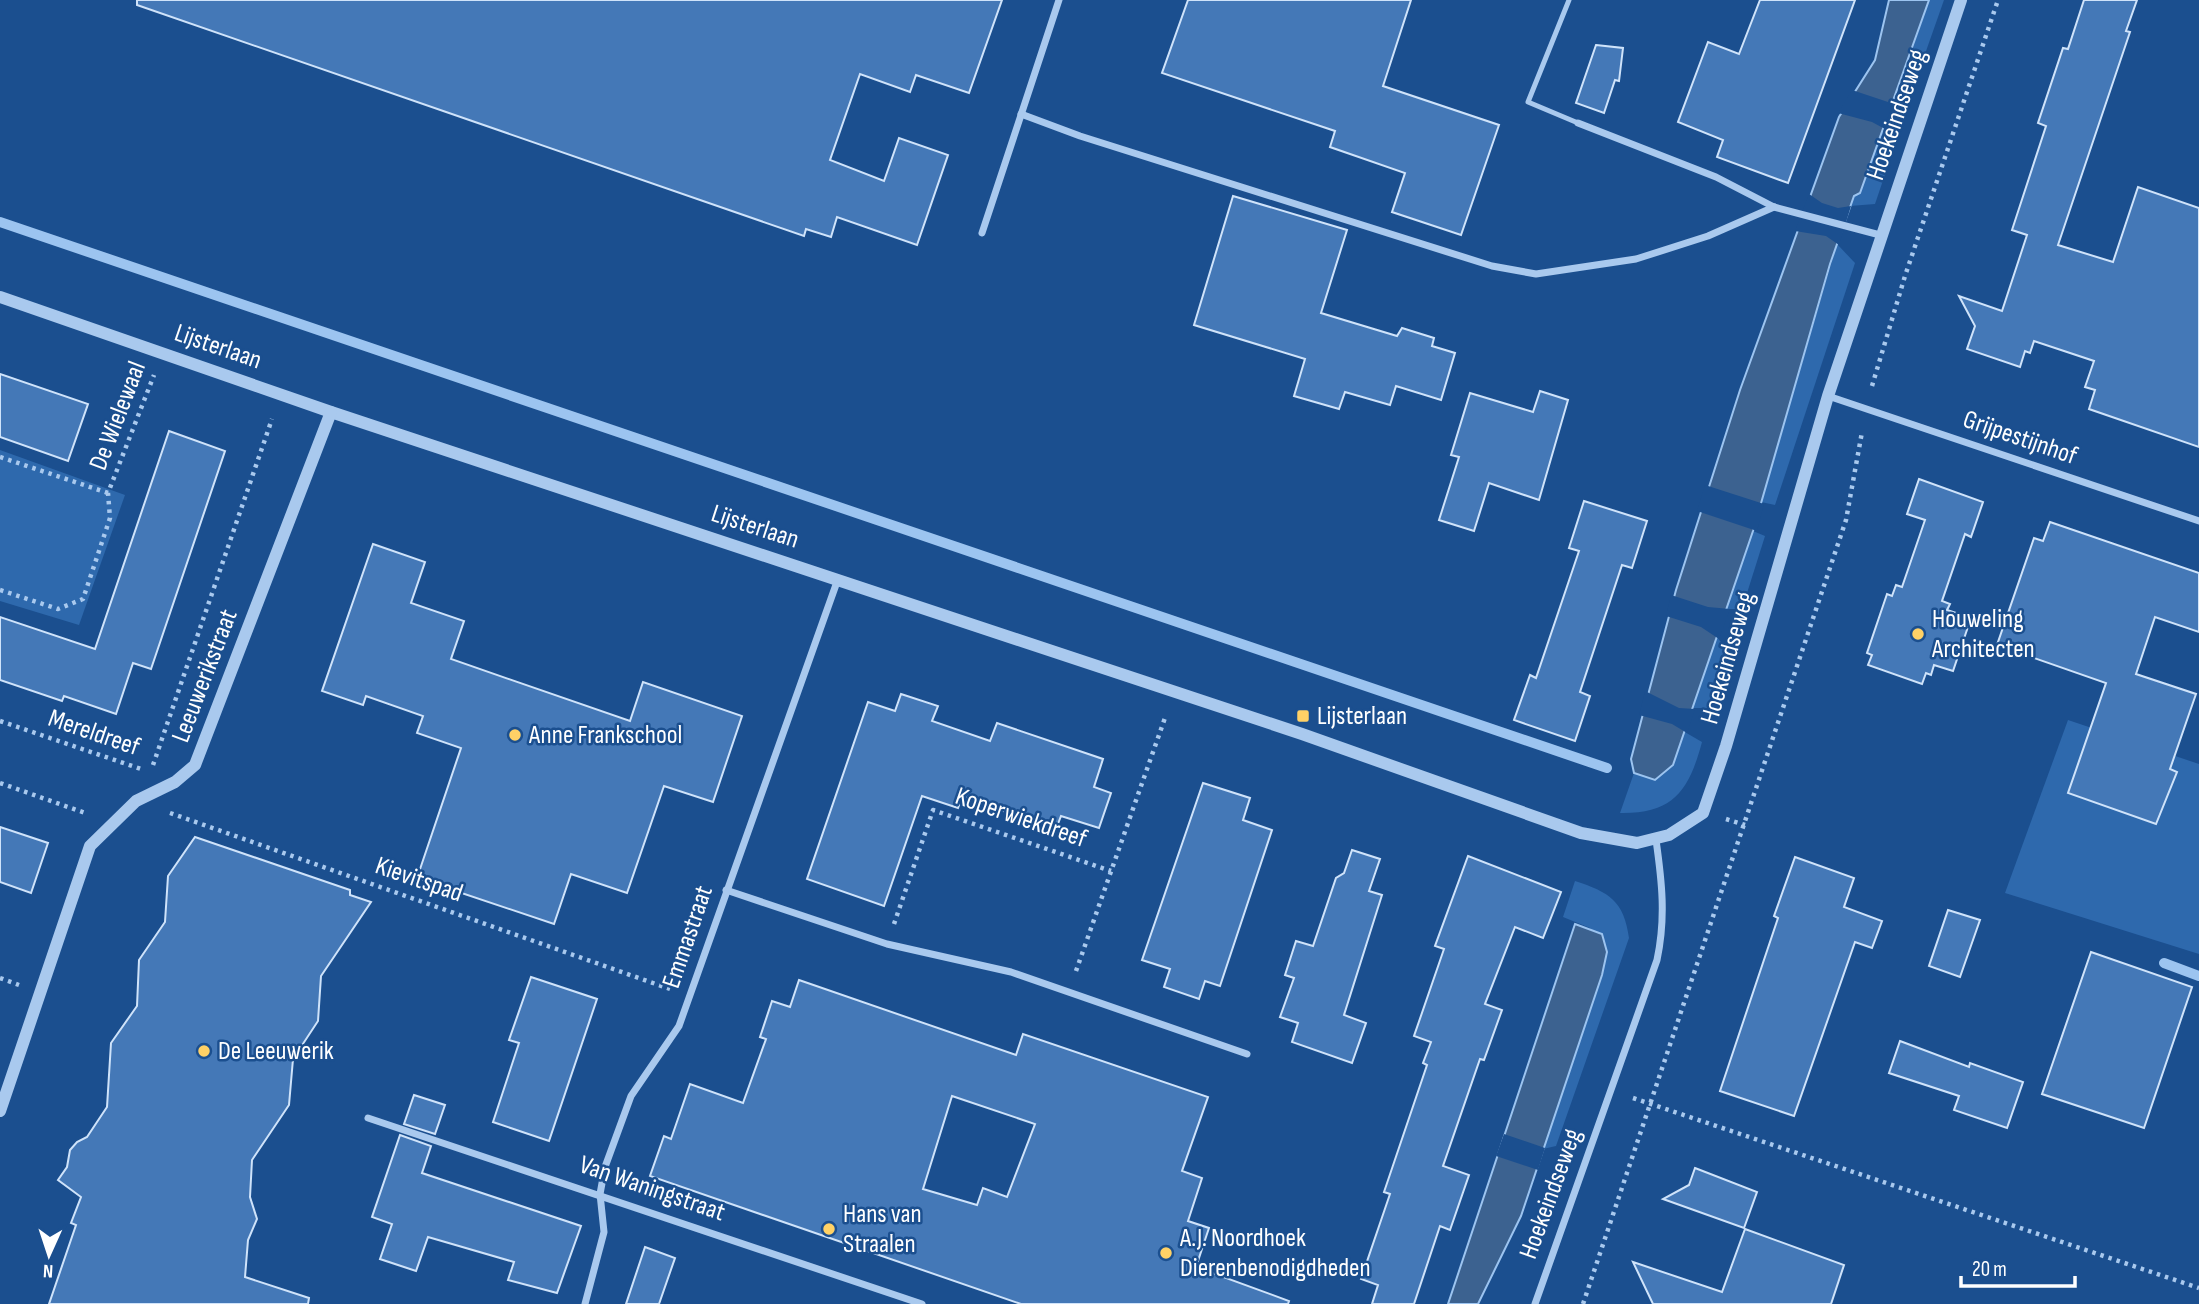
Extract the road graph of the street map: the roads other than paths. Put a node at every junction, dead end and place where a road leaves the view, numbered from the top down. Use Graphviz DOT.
graph roads {
  1 [pos="1059,0"];
  2 [pos="1569,0"];
  3 [pos="1961,0"];
  4 [pos="1021,114"];
  5 [pos="1578,123"];
  6 [pos="1774,207"];
  7 [pos="982,233"];
  8 [pos="1880,235"];
  9 [pos="0,297"];
  10 [pos="1828,396"];
  11 [pos="331,412"];
  12 [pos="2199,521"];
  13 [pos="838,578"];
  14 [pos="1656,840"];
  15 [pos="726,890"];
  16 [pos="1247,1054"];
  17 [pos="0,1111"];
  18 [pos="368,1118"];
  19 [pos="600,1194"];
  20 [pos="585,1304"];
  21 [pos="922,1304"];
  22 [pos="1535,1304"];
  1 -- 4 [label="street"];
  2 -- 5 [label="lane"];
  3 -- 8 [label="street, Hoekeindseweg"];
  4 -- 6 [label="street"];
  4 -- 7 [label="street"];
  5 -- 6 [label="street"];
  6 -- 8 [label="street"];
  8 -- 10 [label="street, Hoekeindseweg"];
  9 -- 11 [label="street, Lijsterlaan"];
  10 -- 12 [label="street, Grijpestijnhof"];
  10 -- 14 [label="street, Hoekeindseweg"];
  11 -- 13 [label="street, Lijsterlaan"];
  11 -- 17 [label="street, Leeuwerikstraat"];
  13 -- 14 [label="street, Lijsterlaan"];
  13 -- 15 [label="street, Emmastraat"];
  14 -- 22 [label="street, Hoekeindseweg"];
  15 -- 16 [label="street"];
  15 -- 19 [label="street, Emmastraat"];
  18 -- 19 [label="street, Van Waningstraat"];
  19 -- 20 [label="street, Emmastraat"];
  19 -- 21 [label="street, Van Waningstraat"];
}
